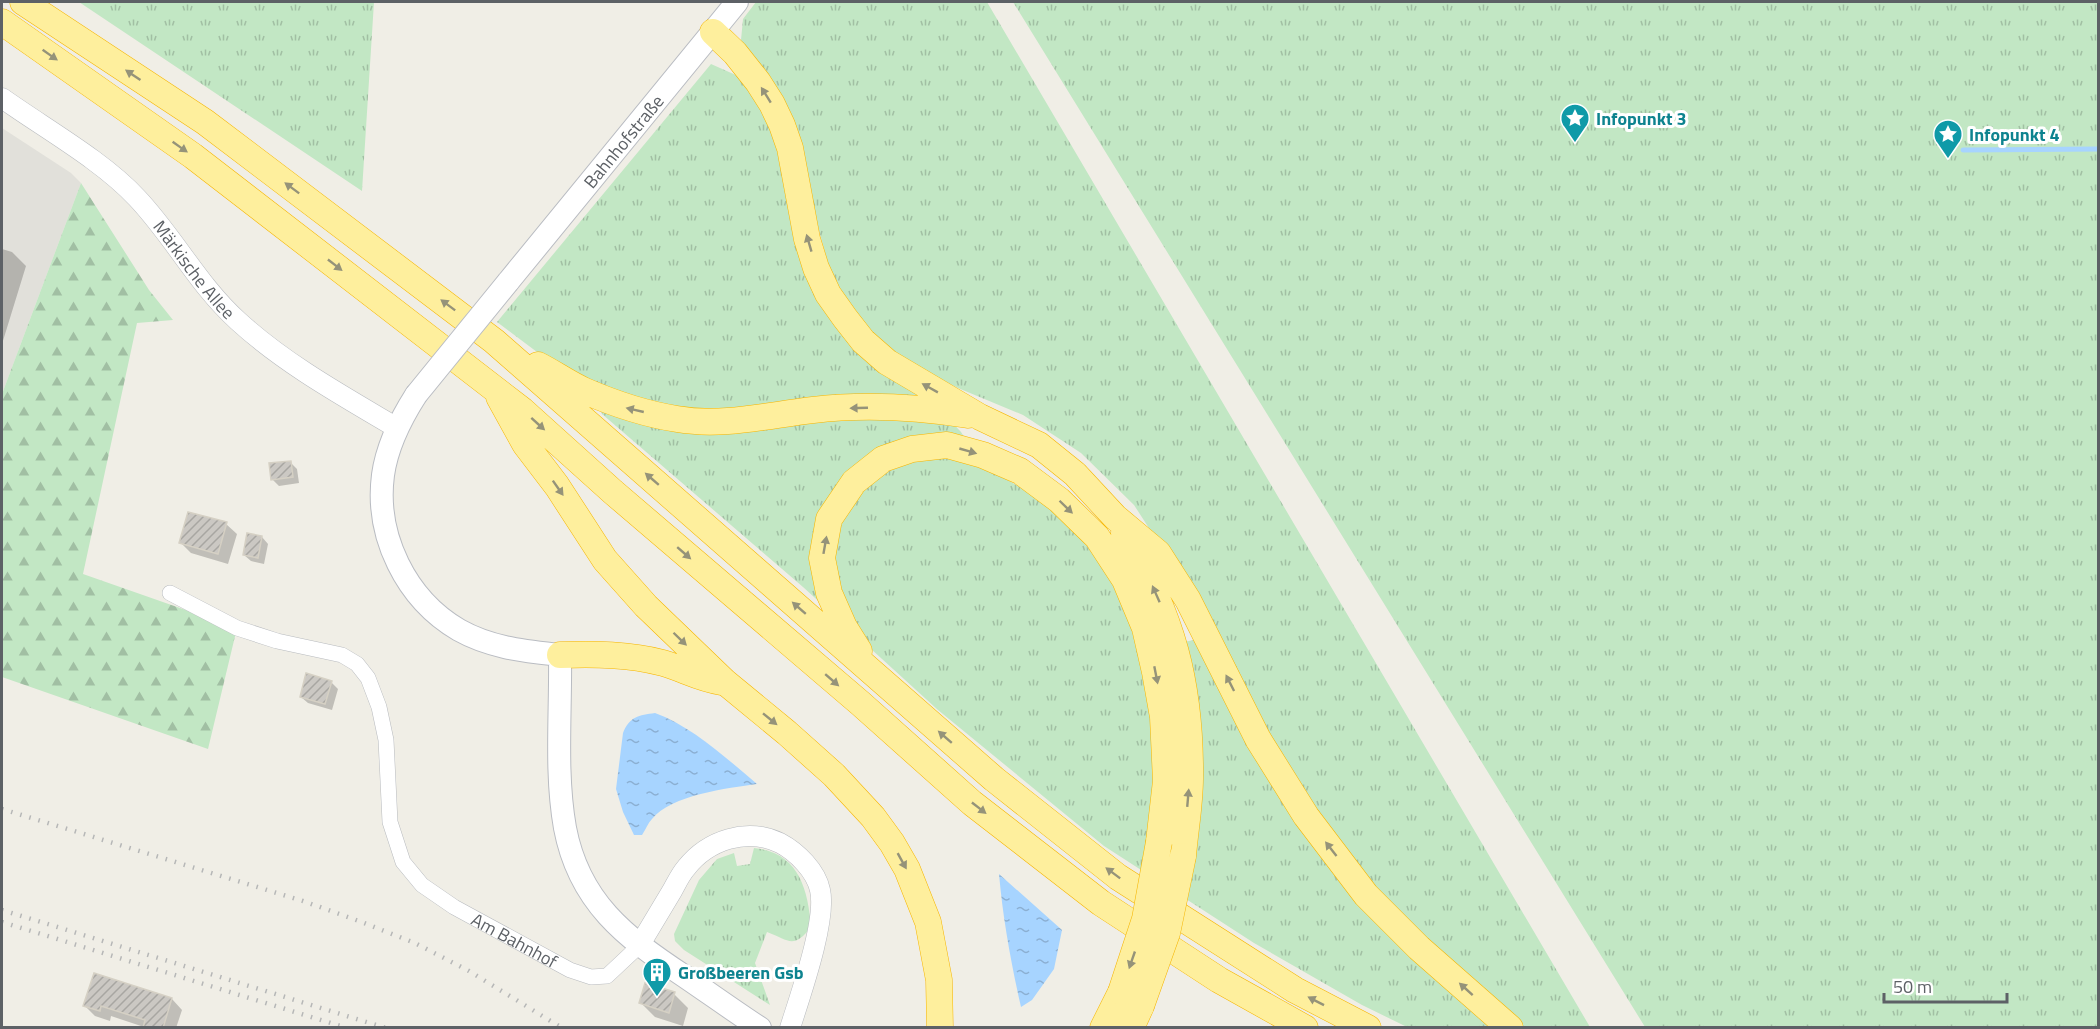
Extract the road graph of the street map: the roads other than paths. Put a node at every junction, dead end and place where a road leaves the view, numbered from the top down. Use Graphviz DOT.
graph roads {
  1 [pos="23,2"];
  2 [pos="737,2"];
  3 [pos="2,22"];
  4 [pos="713,32"];
  5 [pos="2,99"];
  6 [pos="494,341"];
  7 [pos="493,387"];
  8 [pos="980,417"];
  9 [pos="397,428"];
  10 [pos="1115,517"];
  11 [pos="170,593"];
  12 [pos="560,655"];
  13 [pos="874,675"];
  14 [pos="725,682"];
  15 [pos="639,946"];
  16 [pos="1131,1008"];
  17 [pos="758,1026"];
  18 [pos="790,1028"];
  19 [pos="940,1028"];
  20 [pos="1102,1028"];
  21 [pos="1305,1028"];
  22 [pos="1368,1028"];
  23 [pos="1510,1028"];
  6 -- 1 [label="highway, one-way"];
  2 -- 4 [label="main road, Bahnhofstraße"];
  3 -- 7 [label="highway, one-way"];
  8 -- 4 [label="highway, one-way"];
  4 -- 9 [label="main road, Bahnhofstraße, bridge"];
  5 -- 9 [label="street, Märkische Allee"];
  8 -- 6 [label="highway, one-way"];
  13 -- 6 [label="highway, one-way"];
  7 -- 14 [label="highway, one-way"];
  7 -- 21 [label="highway, one-way"];
  8 -- 10 [label="highway"];
  9 -- 12 [label="main road, Bahnhofstraße"];
  16 -- 10 [label="highway, one-way, bridge"];
  23 -- 10 [label="highway, one-way"];
  11 -- 15 [label="street, Am Bahnhof"];
  12 -- 14 [label="highway"];
  12 -- 15 [label="main road"];
  13 -- 16 [label="highway, one-way, bridge"];
  22 -- 13 [label="highway, one-way"];
  14 -- 19 [label="highway, one-way"];
  15 -- 17 [label="main road"];
  15 -- 18 [label="street, Am Bahnhof"];
  16 -- 20 [label="highway"];
}
